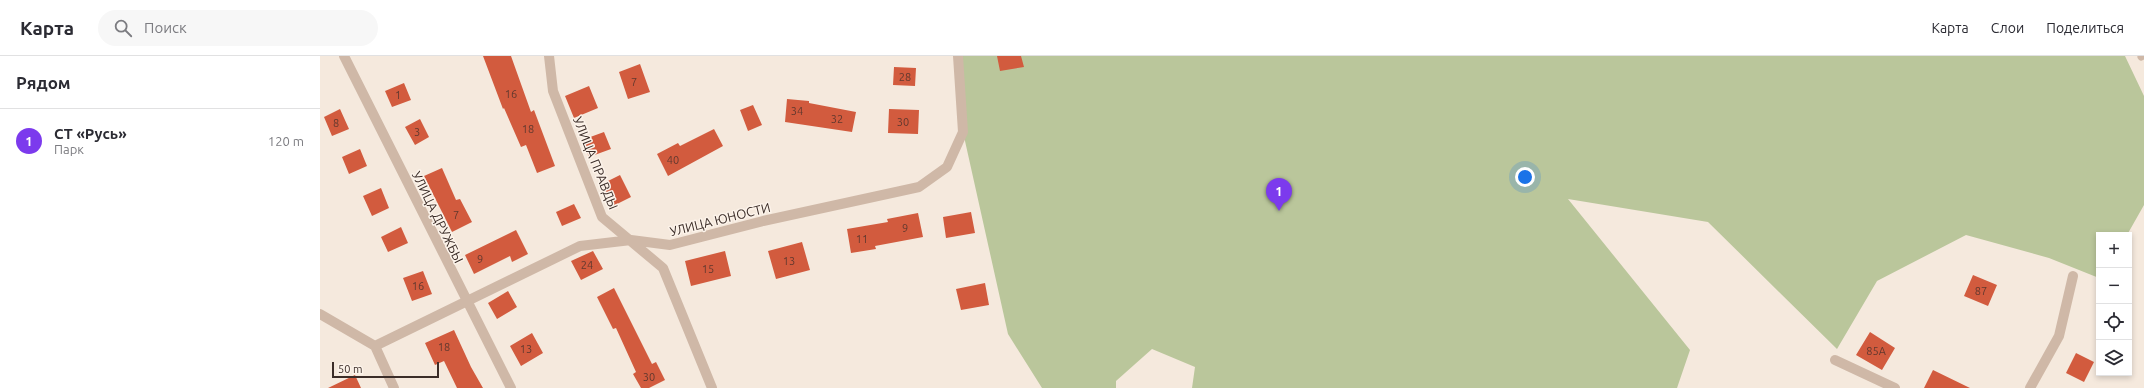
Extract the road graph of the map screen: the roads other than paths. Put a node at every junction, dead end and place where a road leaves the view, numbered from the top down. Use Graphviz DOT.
graph roads {
  1 [pos="344,56"];
  2 [pos="549,56"];
  3 [pos="958,56"];
  4 [pos="631,240"];
  5 [pos="2073,276"];
  6 [pos="466,302"];
  7 [pos="320,314"];
  8 [pos="375,346"];
  9 [pos="1834,360"];
  10 [pos="394,388"];
  11 [pos="511,388"];
  12 [pos="712,388"];
  13 [pos="1895,388"];
  14 [pos="2030,388"];
  1 -- 6 [label="street, УЛИЦА ДРУЖБЫ"];
  2 -- 4 [label="street, УЛИЦА ПРАВДЫ"];
  3 -- 4 [label="street, УЛИЦА ЮНОСТИ"];
  4 -- 6 [label="street, УЛИЦА ЮНОСТИ"];
  4 -- 12 [label="street, УЛИЦА ПРАВДЫ"];
  5 -- 14 [label="street"];
  6 -- 8 [label="street, УЛИЦА ЮНОСТИ"];
  6 -- 11 [label="street, УЛИЦА ДРУЖБЫ"];
  7 -- 8 [label="street"];
  8 -- 10 [label="street"];
  9 -- 13 [label="street"];
}
